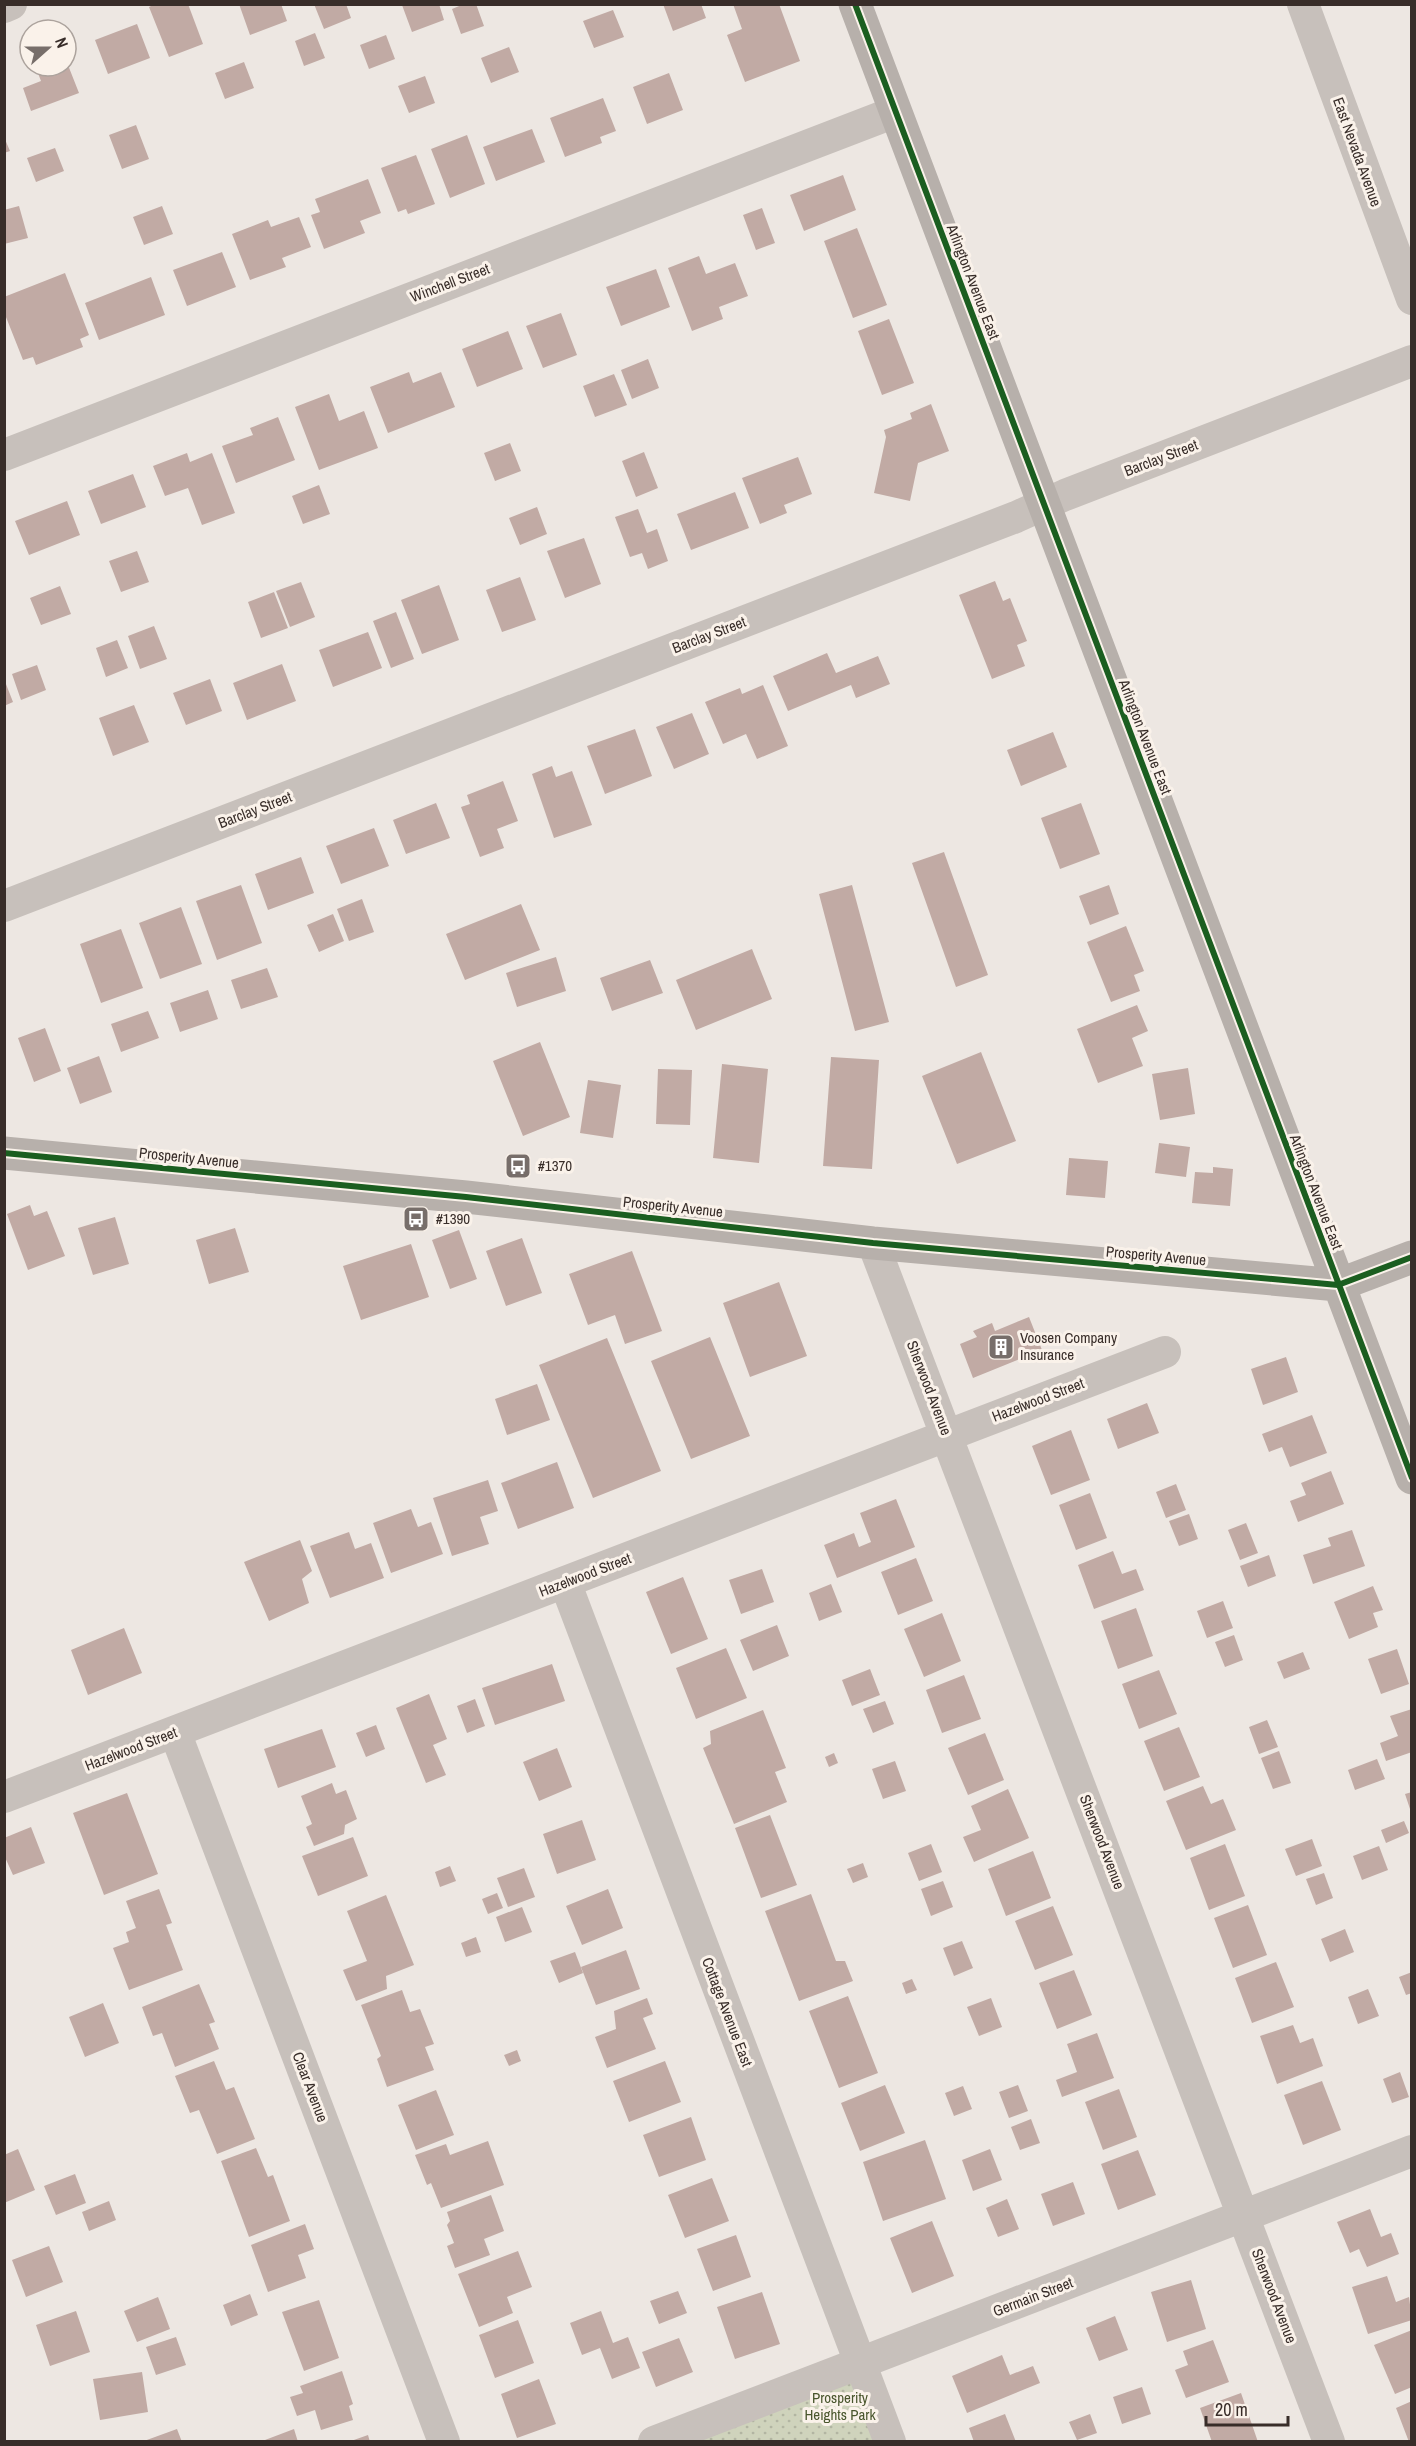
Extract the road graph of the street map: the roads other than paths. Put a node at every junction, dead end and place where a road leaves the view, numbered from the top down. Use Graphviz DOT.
graph roads {
  1 [pos="11,4"];
  2 [pos="855,4"];
  3 [pos="1303,4"];
  4 [pos="4,7"];
  5 [pos="896,112"];
  6 [pos="1412,299"];
  7 [pos="1412,361"];
  8 [pos="4,454"];
  9 [pos="1044,505"];
  10 [pos="4,906"];
  11 [pos="4,1153"];
  12 [pos="873,1242"];
  13 [pos="1412,1257"];
  14 [pos="1338,1285"];
  15 [pos="1165,1352"];
  16 [pos="947,1435"];
  17 [pos="1412,1478"];
  18 [pos="565,1582"];
  19 [pos="175,1732"];
  20 [pos="4,1797"];
  21 [pos="1412,2151"];
  22 [pos="1244,2216"];
  23 [pos="860,2362"];
  24 [pos="444,2442"];
  25 [pos="654,2442"];
  26 [pos="890,2442"];
  27 [pos="1329,2442"];
  1 -- 4 [label="street"];
  2 -- 5 [label="street, Arlington Avenue East"];
  3 -- 6 [label="street, East Nevada Avenue"];
  5 -- 8 [label="street, Winchell Street"];
  5 -- 9 [label="street, Arlington Avenue East"];
  7 -- 9 [label="street, Barclay Street"];
  9 -- 10 [label="street, Barclay Street"];
  9 -- 14 [label="street, Arlington Avenue East"];
  11 -- 12 [label="street, Prosperity Avenue"];
  12 -- 14 [label="street, Prosperity Avenue"];
  12 -- 16 [label="street, Sherwood Avenue"];
  13 -- 14 [label="street"];
  14 -- 17 [label="street, Arlington Avenue East"];
  15 -- 16 [label="street, Hazelwood Street"];
  16 -- 18 [label="street, Hazelwood Street"];
  16 -- 22 [label="street, Sherwood Avenue"];
  18 -- 19 [label="street, Hazelwood Street"];
  18 -- 23 [label="street, Cottage Avenue East"];
  19 -- 20 [label="street, Hazelwood Street"];
  19 -- 24 [label="street, Clear Avenue"];
  21 -- 22 [label="street, Germain Street"];
  22 -- 23 [label="street, Germain Street"];
  22 -- 27 [label="street, Sherwood Avenue"];
  23 -- 25 [label="street, Germain Street"];
  23 -- 26 [label="street, Cottage Avenue East"];
}
